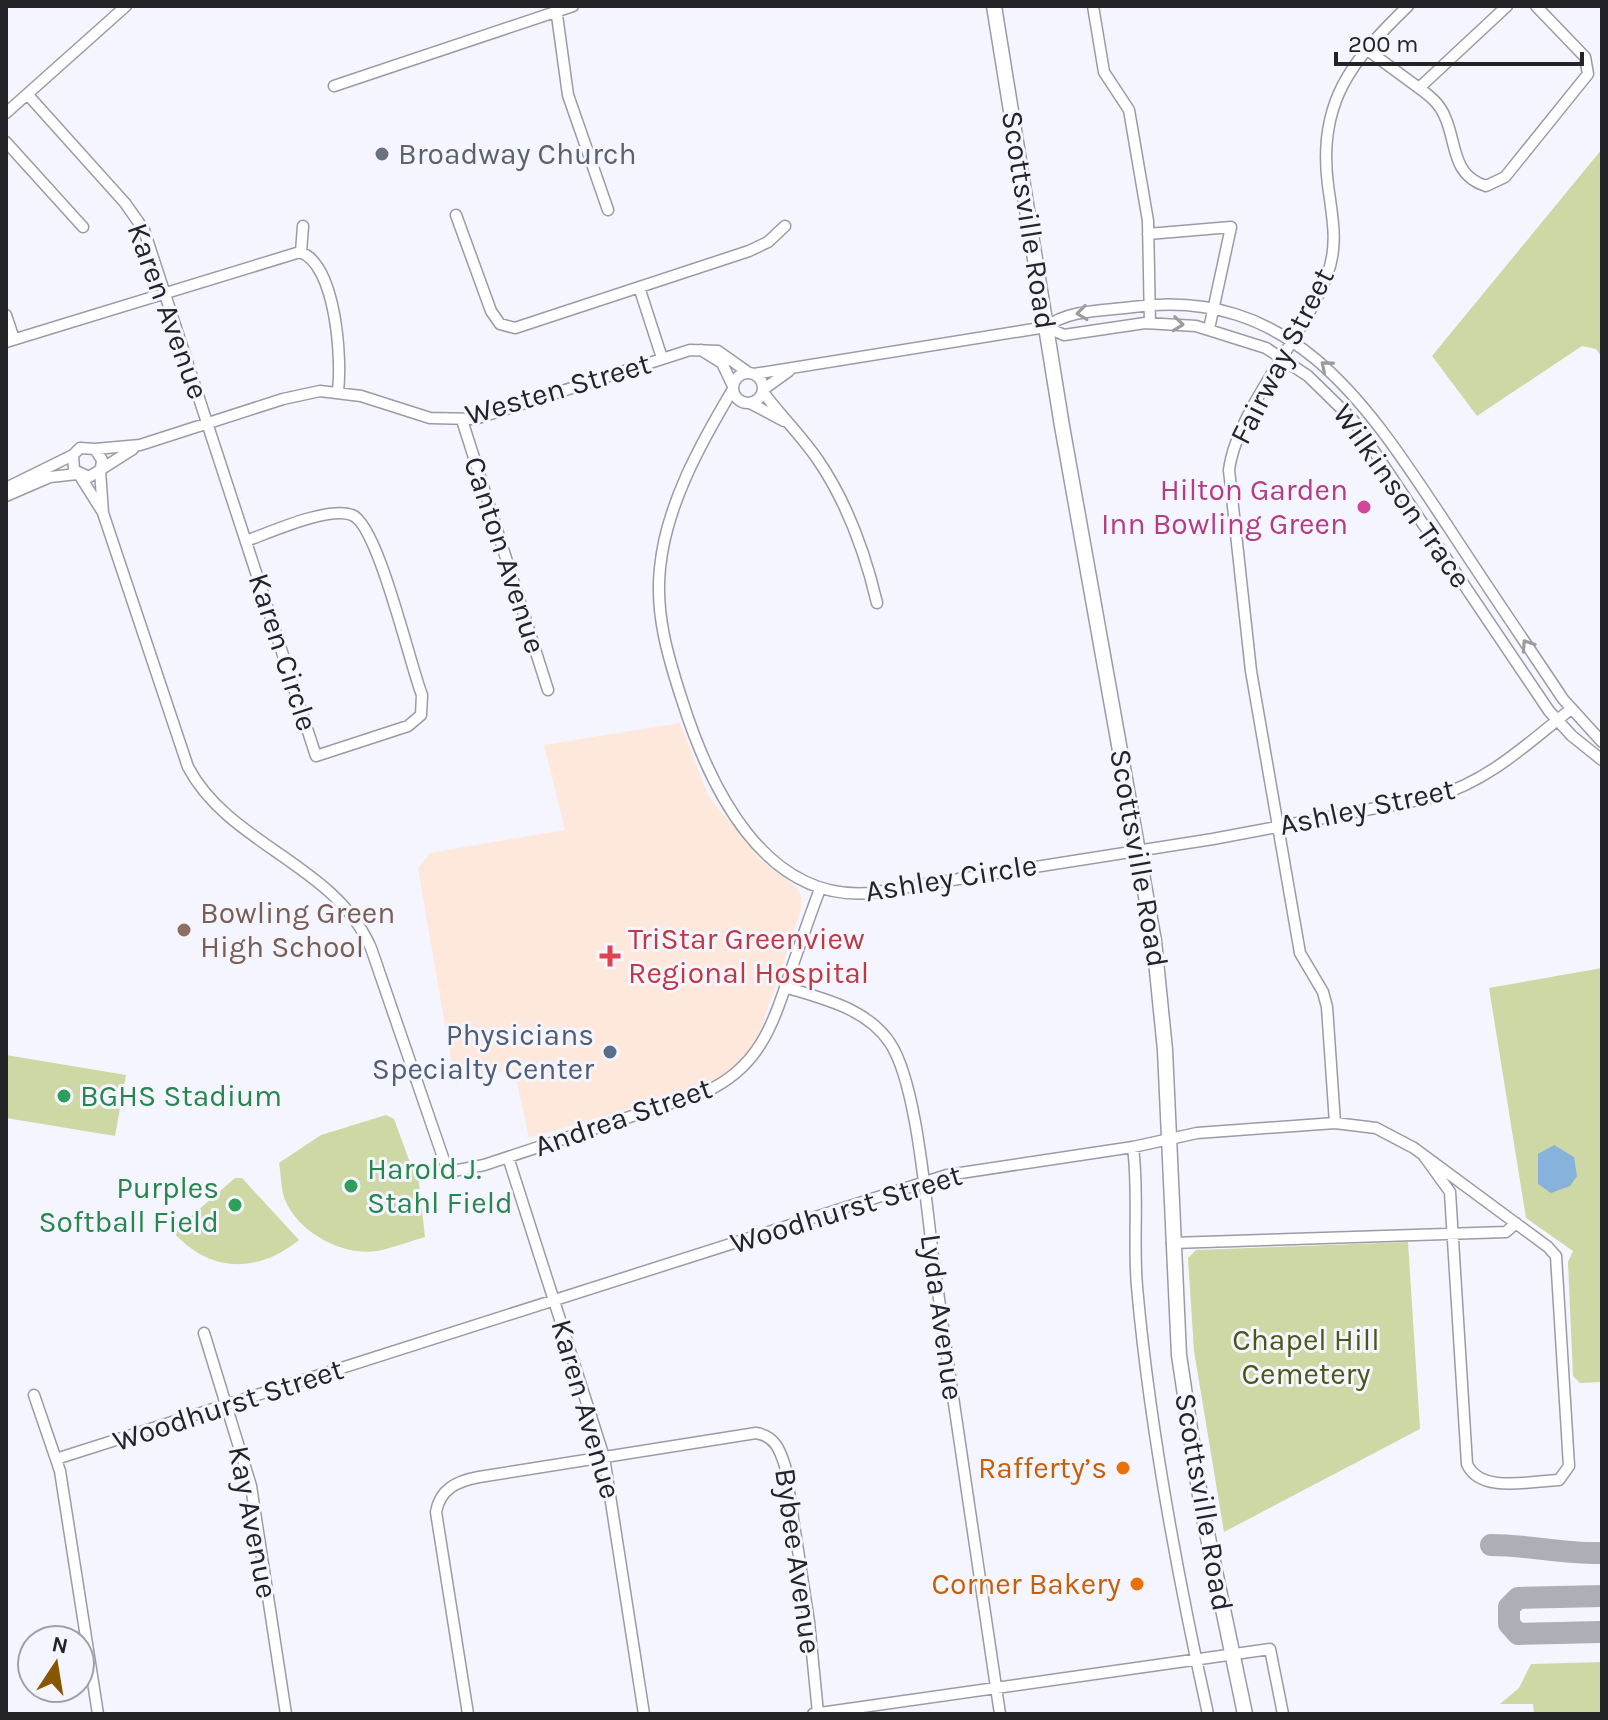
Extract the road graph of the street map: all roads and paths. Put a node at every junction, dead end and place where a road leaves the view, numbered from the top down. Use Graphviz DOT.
graph roads {
  1 [pos="126,6"];
  2 [pos="573,6"];
  3 [pos="994,6"];
  4 [pos="1093,6"];
  5 [pos="1408,6"];
  6 [pos="1507,6"];
  7 [pos="1536,6"];
  8 [pos="556,8"];
  9 [pos="1366,49"];
  10 [pos="334,86"];
  11 [pos="1419,88"];
  12 [pos="28,95"];
  13 [pos="6,113"];
  14 [pos="6,142"];
  15 [pos="608,210"];
  16 [pos="456,215"];
  17 [pos="303,226"];
  18 [pos="785,226"];
  19 [pos="83,227"];
  20 [pos="1148,234"];
  21 [pos="301,252"];
  22 [pos="639,287"];
  23 [pos="165,293"];
  24 [pos="1150,305"];
  25 [pos="1212,310"];
  26 [pos="6,315"];
  27 [pos="1150,323"];
  28 [pos="1046,327"];
  29 [pos="1209,329"];
  30 [pos="10,340"];
  31 [pos="1293,342"];
  32 [pos="699,349"];
  33 [pos="662,358"];
  34 [pos="1283,358"];
  35 [pos="794,368"];
  36 [pos="752,374"];
  37 [pos="733,387"];
  38 [pos="763,390"];
  39 [pos="338,391"];
  40 [pos="748,403"];
  41 [pos="717,419"];
  42 [pos="462,420"];
  43 [pos="784,421"];
  44 [pos="209,422"];
  45 [pos="140,445"];
  46 [pos="95,449"];
  47 [pos="73,455"];
  48 [pos="100,469"];
  49 [pos="79,475"];
  50 [pos="6,488"];
  51 [pos="6,496"];
  52 [pos="103,513"];
  53 [pos="246,541"];
  54 [pos="877,603"];
  55 [pos="548,690"];
  56 [pos="1571,709"];
  57 [pos="1557,720"];
  58 [pos="1602,742"];
  59 [pos="1602,760"];
  60 [pos="1279,827"];
  61 [pos="1139,850"];
  62 [pos="820,889"];
  63 [pos="785,987"];
  64 [pos="1335,1123"];
  65 [pos="1169,1138"];
  66 [pos="1133,1147"];
  67 [pos="1424,1156"];
  68 [pos="508,1157"];
  69 [pos="923,1181"];
  70 [pos="1516,1223"];
  71 [pos="1454,1233"];
  72 [pos="1172,1243"];
  73 [pos="555,1301"];
  74 [pos="204,1333"];
  75 [pos="34,1395"];
  76 [pos="228,1406"];
  77 [pos="604,1457"];
  78 [pos="56,1459"];
  79 [pos="1232,1652"];
  80 [pos="1195,1657"];
  81 [pos="996,1687"];
  82 [pos="818,1713"];
  83 [pos="98,1714"];
  84 [pos="286,1714"];
  85 [pos="468,1714"];
  86 [pos="644,1714"];
  87 [pos="811,1714"];
  88 [pos="1000,1714"];
  89 [pos="1208,1714"];
  90 [pos="1245,1714"];
  91 [pos="1283,1714"];
  1 -- 12 [label="street"];
  2 -- 8 [label="street"];
  3 -- 28 [label="main road, Scottsville Road"];
  4 -- 20 [label="street"];
  5 -- 9 [label="street, Fairway Street"];
  6 -- 11 [label="street"];
  7 -- 11 [label="street"];
  8 -- 10 [label="street"];
  8 -- 15 [label="street"];
  9 -- 11 [label="street"];
  9 -- 31 [label="street, Fairway Street"];
  12 -- 13 [label="street"];
  12 -- 23 [label="street, Karen Avenue"];
  14 -- 19 [label="street"];
  16 -- 22 [label="street"];
  17 -- 21 [label="street"];
  18 -- 22 [label="street"];
  20 -- 24 [label="street"];
  20 -- 25 [label="street"];
  21 -- 23 [label="street"];
  21 -- 39 [label="street"];
  22 -- 33 [label="street"];
  23 -- 30 [label="street"];
  23 -- 44 [label="street, Karen Avenue"];
  24 -- 25 [label="street, Wilkinson Trace"];
  24 -- 27 [label="street"];
  24 -- 28 [label="street, Wilkinson Trace, one-way"];
  25 -- 29 [label="street"];
  25 -- 31 [label="street, Wilkinson Trace"];
  26 -- 30 [label="street"];
  27 -- 28 [label="street, Wilkinson Trace"];
  27 -- 29 [label="street, Wilkinson Trace, one-way"];
  28 -- 35 [label="street"];
  28 -- 61 [label="main road, Scottsville Road"];
  29 -- 34 [label="street, Wilkinson Trace"];
  31 -- 34 [label="street, Fairway Street"];
  56 -- 31 [label="street, Wilkinson Trace, one-way"];
  32 -- 33 [label="street, Westen Street"];
  32 -- 36 [label="street"];
  32 -- 37 [label="street"];
  33 -- 42 [label="street, Westen Street"];
  34 -- 57 [label="street, Wilkinson Trace"];
  34 -- 60 [label="street, Fairway Street"];
  35 -- 36 [label="street"];
  35 -- 38 [label="street"];
  36 -- 37 [label="street"];
  36 -- 38 [label="street"];
  37 -- 40 [label="street"];
  37 -- 41 [label="street, Ashley Circle"];
  38 -- 40 [label="street"];
  38 -- 43 [label="street"];
  39 -- 42 [label="street, Westen Street"];
  39 -- 44 [label="street, Westen Street"];
  40 -- 41 [label="street"];
  40 -- 43 [label="street"];
  41 -- 62 [label="street, Ashley Circle"];
  42 -- 55 [label="street, Canton Avenue"];
  43 -- 54 [label="street"];
  44 -- 45 [label="street, Westen Street"];
  44 -- 53 [label="street, Karen Circle"];
  45 -- 46 [label="street, Westen Street"];
  45 -- 48 [label="street, Westen Street"];
  46 -- 47 [label="street"];
  46 -- 48 [label="street"];
  47 -- 49 [label="street"];
  47 -- 50 [label="street"];
  48 -- 49 [label="street"];
  48 -- 52 [label="street"];
  49 -- 51 [label="street"];
  49 -- 52 [label="street"];
  52 -- 68 [label="street, Andrea Street"];
  53 -- 53 [label="street, Karen Circle"];
  56 -- 57 [label="street, Ashley Street"];
  56 -- 58 [label="street, Wilkinson Trace"];
  57 -- 59 [label="street, Wilkinson Trace"];
  57 -- 60 [label="street, Ashley Street"];
  60 -- 61 [label="street, Ashley Street"];
  60 -- 64 [label="street, Fairway Street"];
  61 -- 62 [label="street, Ashley Circle"];
  61 -- 65 [label="main road, Scottsville Road"];
  62 -- 63 [label="street, Andrea Street"];
  63 -- 68 [label="street, Andrea Street"];
  63 -- 69 [label="street, Lyda Avenue"];
  64 -- 65 [label="street, Woodhurst Street"];
  64 -- 67 [label="street, Woodhurst Street"];
  65 -- 66 [label="street, Woodhurst Street"];
  65 -- 72 [label="main road, Scottsville Road"];
  66 -- 69 [label="street, Woodhurst Street"];
  66 -- 80 [label="street"];
  67 -- 70 [label="street, Woodhurst Street"];
  67 -- 71 [label="street"];
  68 -- 73 [label="street, Karen Avenue"];
  69 -- 73 [label="street, Woodhurst Street"];
  69 -- 81 [label="street, Lyda Avenue"];
  70 -- 71 [label="street"];
  70 -- 71 [label="street, Woodhurst Street"];
  71 -- 72 [label="street"];
  72 -- 79 [label="main road, Scottsville Road"];
  73 -- 76 [label="street, Woodhurst Street"];
  73 -- 77 [label="street, Karen Avenue"];
  74 -- 76 [label="street, Kay Avenue"];
  75 -- 78 [label="street"];
  76 -- 78 [label="street, Woodhurst Street"];
  76 -- 84 [label="street, Kay Avenue"];
  77 -- 82 [label="street, Bybee Avenue"];
  77 -- 85 [label="street"];
  77 -- 86 [label="street, Karen Avenue"];
  78 -- 83 [label="street"];
  79 -- 80 [label="street"];
  79 -- 90 [label="main road, Scottsville Road"];
  79 -- 91 [label="street"];
  80 -- 81 [label="street"];
  80 -- 89 [label="street"];
  81 -- 82 [label="street"];
  81 -- 88 [label="street, Lyda Avenue"];
  82 -- 87 [label="street"];
}
